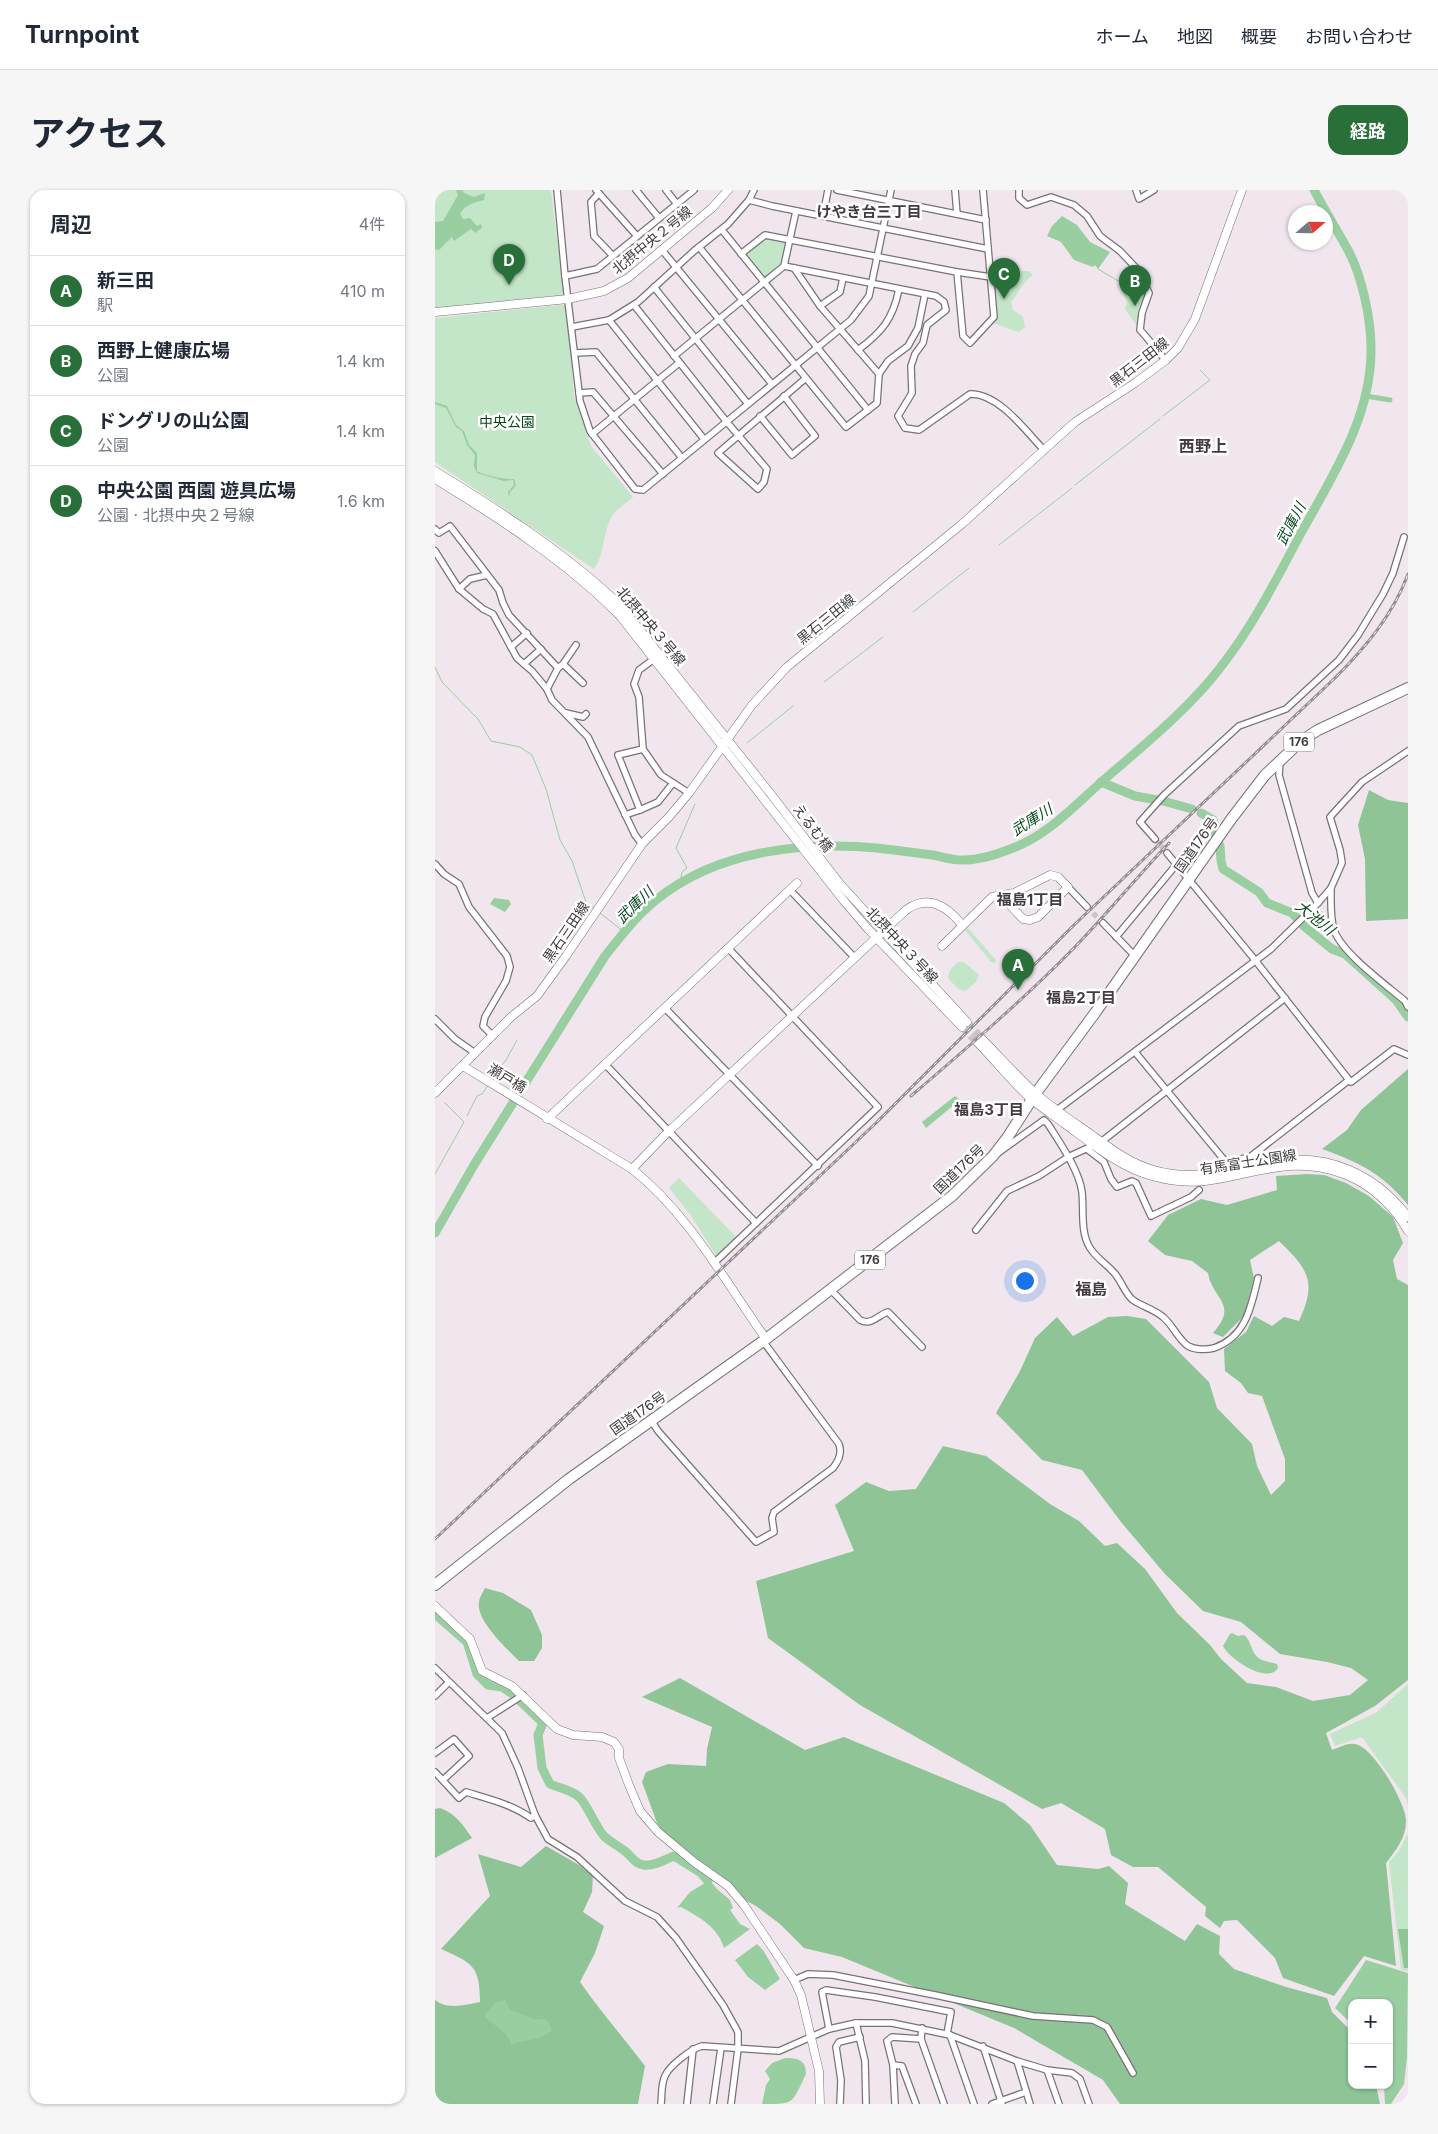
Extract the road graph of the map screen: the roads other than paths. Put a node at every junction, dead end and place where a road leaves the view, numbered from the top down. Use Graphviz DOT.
graph roads {
  1 [pos="557,190"];
  2 [pos="636,190"];
  3 [pos="666,190"];
  4 [pos="694,190"];
  5 [pos="728,190"];
  6 [pos="754,190"];
  7 [pos="828,190"];
  8 [pos="837,190"];
  9 [pos="891,190"];
  10 [pos="955,190"];
  11 [pos="983,190"];
  12 [pos="1019,190"];
  13 [pos="1136,190"];
  14 [pos="1154,190"];
  15 [pos="1242,190"];
  16 [pos="597,192"];
  17 [pos="749,200"];
  18 [pos="889,200"];
  19 [pos="677,204"];
  20 [pos="795,211"];
  21 [pos="957,214"];
  22 [pos="823,216"];
  23 [pos="659,218"];
  24 [pos="985,220"];
  25 [pos="883,228"];
  26 [pos="722,230"];
  27 [pos="637,236"];
  28 [pos="789,240"];
  29 [pos="699,247"];
  30 [pos="988,249"];
  31 [pos="662,250"];
  32 [pos="741,254"];
  33 [pos="613,256"];
  34 [pos="877,257"];
  35 [pos="784,266"];
  36 [pos="676,268"];
  37 [pos="794,268"];
  38 [pos="957,272"];
  39 [pos="565,276"];
  40 [pos="991,277"];
  41 [pos="843,278"];
  42 [pos="765,282"];
  43 [pos="871,284"];
  44 [pos="654,287"];
  45 [pos="899,289"];
  46 [pos="925,294"];
  47 [pos="568,299"];
  48 [pos="742,300"];
  49 [pos="634,305"];
  50 [pos="820,306"];
  51 [pos="435,312"];
  52 [pos="609,320"];
  53 [pos="719,320"];
  54 [pos="572,327"];
  55 [pos="840,329"];
  56 [pos="696,339"];
  57 [pos="818,348"];
  58 [pos="857,350"];
  59 [pos="575,353"];
  60 [pos="675,356"];
  61 [pos="1166,360"];
  62 [pos="679,363"];
  63 [pos="796,366"];
  64 [pos="879,374"];
  65 [pos="806,378"];
  66 [pos="657,381"];
  67 [pos="772,384"];
  68 [pos="579,392"];
  69 [pos="784,396"];
  70 [pos="635,399"];
  71 [pos="748,404"];
  72 [pos="868,410"];
  73 [pos="613,416"];
  74 [pos="760,416"];
  75 [pos="727,421"];
  76 [pos="592,434"];
  77 [pos="738,435"];
  78 [pos="704,440"];
  79 [pos="1043,449"];
  80 [pos="682,458"];
  81 [pos="435,471"];
  82 [pos="663,474"];
  83 [pos="435,479"];
  84 [pos="435,530"];
  85 [pos="1404,537"];
  86 [pos="435,551"];
  87 [pos="487,574"];
  88 [pos="459,588"];
  89 [pos="527,633"];
  90 [pos="577,645"];
  91 [pos="511,647"];
  92 [pos="541,648"];
  93 [pos="654,658"];
  94 [pos="524,664"];
  95 [pos="561,666"];
  96 [pos="583,683"];
  97 [pos="1408,688"];
  98 [pos="547,689"];
  99 [pos="564,712"];
  100 [pos="586,714"];
  101 [pos="727,738"];
  102 [pos="722,746"];
  103 [pos="643,749"];
  104 [pos="1408,751"];
  105 [pos="1279,761"];
  106 [pos="673,783"];
  107 [pos="689,793"];
  108 [pos="767,795"];
  109 [pos="639,810"];
  110 [pos="625,815"];
  111 [pos="1155,839"];
  112 [pos="642,844"];
  113 [pos="1167,853"];
  114 [pos="435,864"];
  115 [pos="1177,865"];
  116 [pos="831,878"];
  117 [pos="1188,880"];
  118 [pos="797,883"];
  119 [pos="1068,887"];
  120 [pos="1331,888"];
  121 [pos="790,890"];
  122 [pos="1007,895"];
  123 [pos="1318,902"];
  124 [pos="1087,907"];
  125 [pos="1103,923"];
  126 [pos="962,925"];
  127 [pos="879,934"];
  128 [pos="1116,937"];
  129 [pos="942,946"];
  130 [pos="728,948"];
  131 [pos="1135,956"];
  132 [pos="854,957"];
  133 [pos="1255,960"];
  134 [pos="1285,998"];
  135 [pos="1407,1003"];
  136 [pos="665,1008"];
  137 [pos="792,1016"];
  138 [pos="435,1019"];
  139 [pos="965,1024"];
  140 [pos="493,1036"];
  141 [pos="979,1040"];
  142 [pos="1135,1052"];
  143 [pos="475,1053"];
  144 [pos="1408,1055"];
  145 [pos="605,1064"];
  146 [pos="463,1066"];
  147 [pos="730,1074"];
  148 [pos="1349,1080"];
  149 [pos="1166,1091"];
  150 [pos="435,1093"];
  151 [pos="1034,1096"];
  152 [pos="1057,1110"];
  153 [pos="547,1119"];
  154 [pos="668,1132"];
  155 [pos="1094,1146"];
  156 [pos="993,1156"];
  157 [pos="1068,1157"];
  158 [pos="818,1166"];
  159 [pos="632,1169"];
  160 [pos="1199,1190"];
  161 [pos="1408,1217"];
  162 [pos="757,1223"];
  163 [pos="976,1230"];
  164 [pos="1408,1231"];
  165 [pos="714,1263"];
  166 [pos="1258,1278"];
  167 [pos="831,1290"];
  168 [pos="765,1340"];
  169 [pos="922,1347"];
  170 [pos="651,1420"];
  171 [pos="435,1585"];
  172 [pos="435,1606"];
  173 [pos="435,1668"];
  174 [pos="449,1682"];
  175 [pos="435,1696"];
  176 [pos="519,1697"];
  177 [pos="487,1718"];
  178 [pos="435,1753"];
  179 [pos="435,1772"];
  180 [pos="443,1780"];
  181 [pos="535,1815"];
  182 [pos="794,1980"];
  183 [pos="856,2023"];
  184 [pos="922,2028"];
  185 [pos="829,2030"];
  186 [pos="949,2034"];
  187 [pos="860,2037"];
  188 [pos="810,2039"];
  189 [pos="921,2039"];
  190 [pos="983,2046"];
  191 [pos="721,2048"];
  192 [pos="693,2049"];
  193 [pos="738,2049"];
  194 [pos="1017,2061"];
  195 [pos="893,2065"];
  196 [pos="1047,2070"];
  197 [pos="1133,2073"];
  198 [pos="1026,2092"];
  199 [pos="1002,2102"];
  200 [pos="661,2104"];
  201 [pos="687,2104"];
  202 [pos="713,2104"];
  203 [pos="731,2104"];
  204 [pos="820,2104"];
  205 [pos="840,2104"];
  206 [pos="866,2104"];
  207 [pos="895,2104"];
  208 [pos="916,2104"];
  209 [pos="944,2104"];
  210 [pos="974,2104"];
  211 [pos="992,2104"];
  212 [pos="1030,2104"];
  213 [pos="1059,2104"];
  214 [pos="1089,2104"];
  1 -- 39 [label="street"];
  2 -- 23 [label="street"];
  3 -- 19 [label="street"];
  4 -- 19 [label="street"];
  5 -- 31 [label="street, 北摂中央２号線"];
  6 -- 17 [label="street"];
  7 -- 22 [label="street"];
  8 -- 18 [label="street"];
  9 -- 18 [label="street"];
  10 -- 21 [label="street"];
  11 -- 24 [label="street"];
  12 -- 61 [label="street"];
  13 -- 14 [label="street"];
  15 -- 61 [label="street, 黒石三田線"];
  16 -- 27 [label="street"];
  16 -- 33 [label="street"];
  17 -- 20 [label="street"];
  17 -- 26 [label="street"];
  18 -- 21 [label="street"];
  18 -- 25 [label="street"];
  19 -- 23 [label="street"];
  20 -- 22 [label="street"];
  20 -- 28 [label="street"];
  21 -- 24 [label="street"];
  22 -- 25 [label="street"];
  23 -- 27 [label="street"];
  24 -- 30 [label="street"];
  25 -- 30 [label="street"];
  25 -- 34 [label="street"];
  26 -- 29 [label="street"];
  26 -- 32 [label="street"];
  27 -- 33 [label="street"];
  28 -- 32 [label="street"];
  28 -- 34 [label="street"];
  28 -- 35 [label="street"];
  29 -- 36 [label="street"];
  29 -- 48 [label="street"];
  30 -- 40 [label="street"];
  31 -- 36 [label="street"];
  31 -- 47 [label="street, 北摂中央２号線"];
  32 -- 42 [label="street"];
  33 -- 39 [label="street"];
  34 -- 38 [label="street"];
  34 -- 43 [label="street"];
  35 -- 37 [label="street"];
  35 -- 42 [label="street"];
  36 -- 44 [label="street"];
  36 -- 53 [label="street"];
  37 -- 41 [label="street"];
  37 -- 50 [label="street"];
  38 -- 40 [label="street"];
  38 -- 40 [label="street"];
  39 -- 47 [label="street"];
  41 -- 43 [label="street"];
  41 -- 50 [label="street"];
  42 -- 48 [label="street"];
  42 -- 57 [label="street"];
  43 -- 45 [label="street"];
  43 -- 55 [label="street"];
  44 -- 49 [label="street"];
  44 -- 56 [label="street"];
  45 -- 46 [label="street"];
  45 -- 58 [label="street"];
  46 -- 64 [label="street"];
  46 -- 79 [label="street"];
  47 -- 51 [label="street, 北摂中央２号線"];
  47 -- 54 [label="street"];
  48 -- 53 [label="street"];
  48 -- 63 [label="street"];
  49 -- 52 [label="street"];
  49 -- 60 [label="street"];
  50 -- 55 [label="street"];
  52 -- 54 [label="street"];
  52 -- 66 [label="street"];
  53 -- 56 [label="street"];
  53 -- 67 [label="street"];
  54 -- 59 [label="street"];
  55 -- 57 [label="street"];
  55 -- 58 [label="street"];
  56 -- 60 [label="street"];
  56 -- 71 [label="street"];
  57 -- 63 [label="street"];
  57 -- 72 [label="street"];
  58 -- 64 [label="street"];
  59 -- 68 [label="street"];
  59 -- 70 [label="street"];
  60 -- 62 [label="street"];
  61 -- 79 [label="street, 黒石三田線"];
  62 -- 66 [label="street"];
  62 -- 75 [label="street"];
  63 -- 65 [label="street"];
  63 -- 67 [label="street"];
  64 -- 72 [label="street"];
  65 -- 69 [label="street"];
  65 -- 72 [label="street"];
  66 -- 70 [label="street"];
  66 -- 78 [label="street"];
  67 -- 71 [label="street"];
  68 -- 73 [label="street"];
  68 -- 76 [label="street"];
  69 -- 74 [label="street"];
  69 -- 74 [label="street"];
  70 -- 73 [label="street"];
  70 -- 80 [label="street"];
  71 -- 75 [label="street"];
  73 -- 76 [label="street"];
  73 -- 82 [label="street"];
  74 -- 77 [label="street"];
  75 -- 77 [label="street"];
  75 -- 78 [label="street"];
  76 -- 82 [label="street"];
  77 -- 77 [label="street"];
  78 -- 80 [label="street"];
  79 -- 101 [label="street, 黒石三田線"];
  80 -- 82 [label="street"];
  81 -- 101 [label="street, 北摂中央３号線"];
  83 -- 93 [label="street, 北摂中央３号線"];
  84 -- 87 [label="street"];
  85 -- 111 [label="street"];
  86 -- 88 [label="street"];
  87 -- 88 [label="street"];
  87 -- 89 [label="street"];
  88 -- 91 [label="street"];
  89 -- 91 [label="street"];
  89 -- 92 [label="street"];
  90 -- 95 [label="street"];
  91 -- 94 [label="street"];
  92 -- 94 [label="street"];
  92 -- 95 [label="street"];
  93 -- 102 [label="street, 北摂中央３号線"];
  93 -- 103 [label="street"];
  94 -- 98 [label="street"];
  95 -- 96 [label="street"];
  95 -- 98 [label="street"];
  97 -- 105 [label="highway, 国道176号 / 176"];
  98 -- 99 [label="street"];
  99 -- 100 [label="street"];
  99 -- 110 [label="street"];
  101 -- 102 [label="street, 黒石三田線"];
  101 -- 108 [label="street, 北摂中央３号線"];
  102 -- 107 [label="street, 黒石三田線"];
  102 -- 108 [label="street, 北摂中央３号線"];
  103 -- 106 [label="street"];
  103 -- 109 [label="street"];
  104 -- 120 [label="street"];
  105 -- 117 [label="highway, 国道176号 / 176"];
  105 -- 123 [label="street"];
  106 -- 107 [label="street"];
  106 -- 109 [label="street"];
  107 -- 112 [label="street, 黒石三田線"];
  108 -- 116 [label="street, えるむ橋"];
  109 -- 110 [label="street"];
  110 -- 112 [label="street"];
  112 -- 140 [label="street, 黒石三田線"];
  113 -- 115 [label="street"];
  114 -- 140 [label="street"];
  115 -- 117 [label="street"];
  115 -- 128 [label="street"];
  116 -- 127 [label="street, 北摂中央３号線"];
  117 -- 131 [label="highway, 国道176号 / 176"];
  117 -- 133 [label="street"];
  118 -- 121 [label="street"];
  119 -- 122 [label="street"];
  119 -- 122 [label="street"];
  119 -- 124 [label="street"];
  120 -- 123 [label="street"];
  120 -- 135 [label="street"];
  121 -- 130 [label="street"];
  121 -- 132 [label="street"];
  122 -- 126 [label="street"];
  123 -- 133 [label="street"];
  125 -- 128 [label="street"];
  126 -- 127 [label="street"];
  126 -- 129 [label="street"];
  127 -- 132 [label="street"];
  127 -- 139 [label="street, 北摂中央３号線"];
  128 -- 131 [label="street"];
  130 -- 136 [label="street"];
  130 -- 137 [label="street"];
  131 -- 151 [label="highway, 国道176号 / 176"];
  132 -- 137 [label="street"];
  133 -- 134 [label="street"];
  133 -- 142 [label="street"];
  134 -- 148 [label="street"];
  134 -- 149 [label="street"];
  136 -- 145 [label="street"];
  136 -- 147 [label="street"];
  137 -- 147 [label="street"];
  137 -- 158 [label="street"];
  138 -- 143 [label="street"];
  140 -- 143 [label="street, 黒石三田線"];
  141 -- 151 [label="street"];
  142 -- 149 [label="street"];
  142 -- 152 [label="street"];
  143 -- 146 [label="street, 黒石三田線"];
  144 -- 148 [label="street"];
  145 -- 153 [label="street"];
  145 -- 154 [label="street"];
  146 -- 150 [label="street, 黒石三田線"];
  146 -- 153 [label="street, 瀬戸橋"];
  147 -- 154 [label="street"];
  147 -- 158 [label="street"];
  148 -- 149 [label="street"];
  149 -- 155 [label="street"];
  151 -- 152 [label="street, 有馬富士公園線"];
  151 -- 155 [label="street, 有馬富士公園線"];
  151 -- 156 [label="highway, 国道176号 / 176"];
  152 -- 155 [label="street, 有馬富士公園線"];
  153 -- 159 [label="street, 瀬戸橋"];
  154 -- 159 [label="street"];
  154 -- 162 [label="street"];
  155 -- 157 [label="street"];
  155 -- 160 [label="street"];
  155 -- 161 [label="street, 有馬富士公園線"];
  155 -- 164 [label="street, 有馬富士公園線"];
  156 -- 157 [label="street"];
  156 -- 167 [label="highway, 国道176号 / 176"];
  157 -- 163 [label="street"];
  157 -- 166 [label="street"];
  158 -- 162 [label="street"];
  159 -- 165 [label="street, 瀬戸橋"];
  162 -- 165 [label="street"];
  165 -- 168 [label="street, 瀬戸橋"];
  167 -- 168 [label="highway, 国道176号 / 176"];
  167 -- 169 [label="street"];
  168 -- 170 [label="highway, 国道176号 / 176"];
  168 -- 170 [label="street"];
  170 -- 171 [label="highway, 国道176号 / 176"];
  172 -- 176 [label="street"];
  173 -- 174 [label="street"];
  174 -- 175 [label="street"];
  174 -- 177 [label="street"];
  176 -- 177 [label="street"];
  176 -- 182 [label="street"];
  177 -- 181 [label="street"];
  178 -- 180 [label="street"];
  179 -- 180 [label="street"];
  180 -- 181 [label="street"];
  181 -- 193 [label="street"];
  182 -- 188 [label="street"];
  182 -- 197 [label="street"];
  183 -- 184 [label="street"];
  183 -- 185 [label="street"];
  183 -- 187 [label="street"];
  184 -- 186 [label="street"];
  184 -- 189 [label="street"];
  185 -- 186 [label="street"];
  185 -- 188 [label="street"];
  186 -- 190 [label="street"];
  186 -- 210 [label="street"];
  187 -- 205 [label="street"];
  187 -- 206 [label="street"];
  188 -- 193 [label="street"];
  188 -- 204 [label="street"];
  189 -- 195 [label="street"];
  189 -- 209 [label="street"];
  190 -- 194 [label="street"];
  190 -- 199 [label="street"];
  191 -- 192 [label="street"];
  191 -- 193 [label="street"];
  191 -- 202 [label="street"];
  192 -- 200 [label="street"];
  192 -- 201 [label="street"];
  193 -- 203 [label="street"];
  194 -- 196 [label="street"];
  194 -- 198 [label="street"];
  195 -- 207 [label="street"];
  195 -- 208 [label="street"];
  196 -- 213 [label="street"];
  196 -- 214 [label="street"];
  198 -- 199 [label="street"];
  198 -- 212 [label="street"];
  199 -- 211 [label="street"];
}
